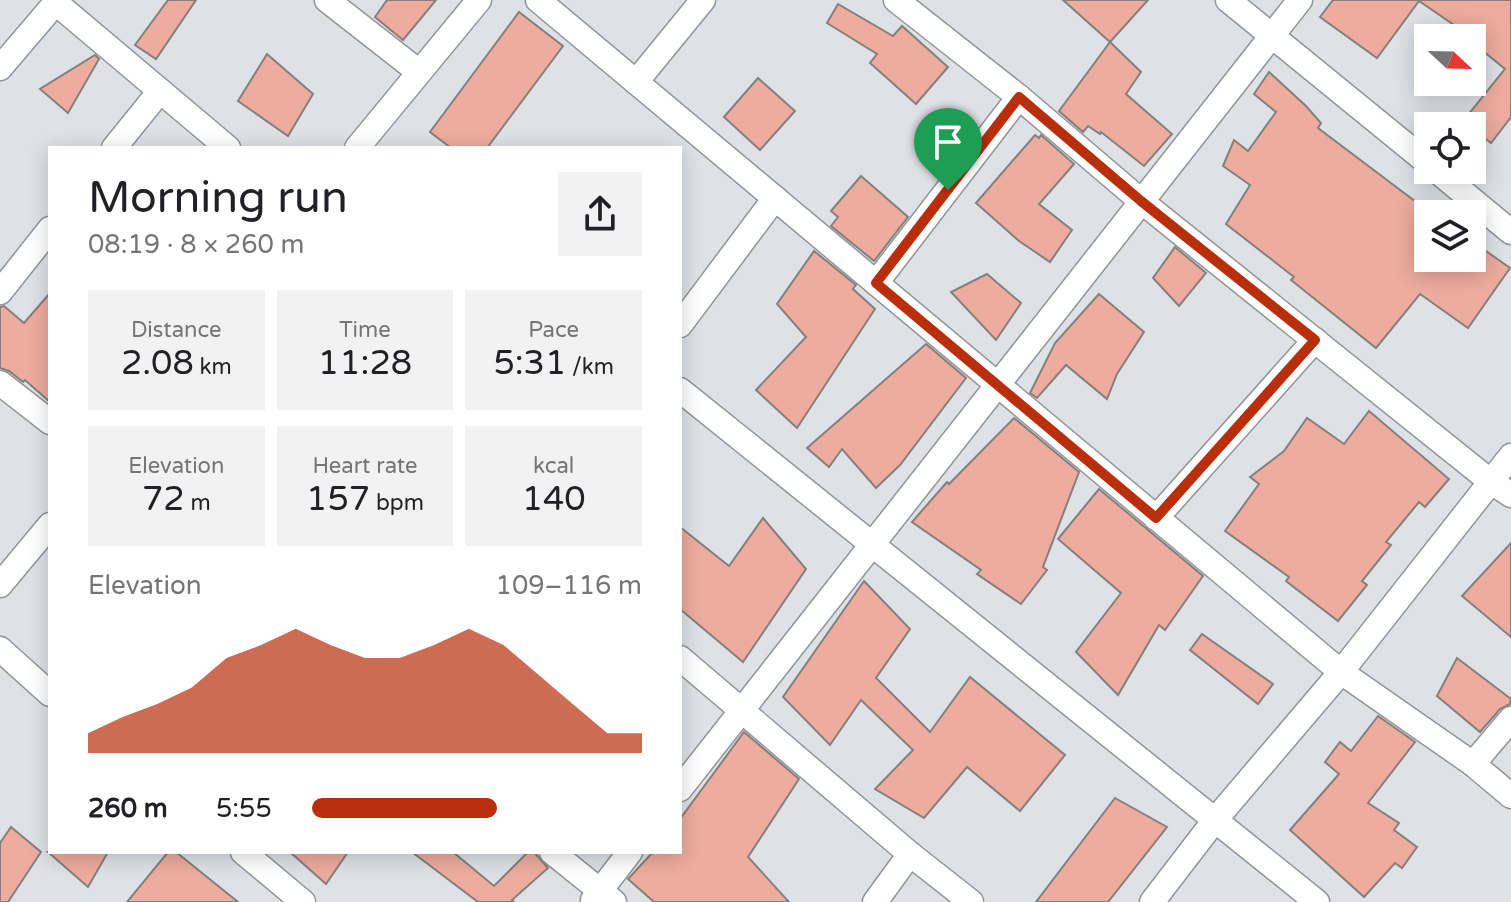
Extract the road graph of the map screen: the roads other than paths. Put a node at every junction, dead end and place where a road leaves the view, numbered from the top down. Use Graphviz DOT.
graph roads {
  1 [pos="327,0"];
  2 [pos="479,0"];
  3 [pos="538,0"];
  4 [pos="703,0"];
  5 [pos="896,0"];
  6 [pos="1228,0"];
  7 [pos="1300,0"];
  8 [pos="57,1"];
  9 [pos="1272,34"];
  10 [pos="0,68"];
  11 [pos="419,72"];
  12 [pos="636,82"];
  13 [pos="160,91"];
  14 [pos="1019,97"];
  15 [pos="365,145"];
  16 [pos="116,146"];
  17 [pos="226,146"];
  18 [pos="1414,151"];
  19 [pos="1453,184"];
  20 [pos="775,198"];
  21 [pos="1141,201"];
  22 [pos="48,232"];
  23 [pos="1511,232"];
  24 [pos="876,283"];
  25 [pos="0,292"];
  26 [pos="682,322"];
  27 [pos="1315,340"];
  28 [pos="0,383"];
  29 [pos="997,384"];
  30 [pos="682,392"];
  31 [pos="48,420"];
  32 [pos="1511,456"];
  33 [pos="1490,481"];
  34 [pos="1511,495"];
  35 [pos="1156,518"];
  36 [pos="48,527"];
  37 [pos="873,543"];
  38 [pos="0,585"];
  39 [pos="0,649"];
  40 [pos="682,660"];
  41 [pos="1341,672"];
  42 [pos="48,692"];
  43 [pos="743,710"];
  44 [pos="1511,719"];
  45 [pos="1473,764"];
  46 [pos="682,786"];
  47 [pos="1511,796"];
  48 [pos="1215,820"];
  49 [pos="245,854"];
  50 [pos="554,854"];
  51 [pos="629,854"];
  52 [pos="910,854"];
  53 [pos="602,898"];
  54 [pos="303,902"];
  55 [pos="875,902"];
  56 [pos="971,902"];
  57 [pos="1152,902"];
  58 [pos="1317,902"];
  1 -- 11 [label="street"];
  2 -- 11 [label="street"];
  3 -- 12 [label="street"];
  4 -- 12 [label="street"];
  5 -- 14 [label="street"];
  6 -- 9 [label="street"];
  7 -- 9 [label="street"];
  8 -- 10 [label="street"];
  8 -- 13 [label="street"];
  9 -- 18 [label="street"];
  9 -- 21 [label="street"];
  11 -- 15 [label="street"];
  12 -- 20 [label="street"];
  13 -- 16 [label="street"];
  13 -- 17 [label="street"];
  14 -- 21 [label="street"];
  14 -- 24 [label="street"];
  19 -- 23 [label="street"];
  20 -- 24 [label="street"];
  20 -- 26 [label="street"];
  21 -- 27 [label="street"];
  21 -- 29 [label="street"];
  22 -- 25 [label="street"];
  24 -- 29 [label="street"];
  27 -- 33 [label="street"];
  27 -- 35 [label="street"];
  28 -- 31 [label="street"];
  29 -- 35 [label="street"];
  29 -- 37 [label="street"];
  30 -- 37 [label="street"];
  32 -- 33 [label="street"];
  33 -- 34 [label="street"];
  33 -- 41 [label="street"];
  35 -- 41 [label="street"];
  36 -- 38 [label="street"];
  37 -- 43 [label="street"];
  37 -- 48 [label="street"];
  39 -- 42 [label="street"];
  40 -- 43 [label="street"];
  41 -- 45 [label="street"];
  41 -- 48 [label="street"];
  43 -- 46 [label="street"];
  43 -- 52 [label="street"];
  44 -- 45 [label="street"];
  45 -- 47 [label="street"];
  48 -- 57 [label="street"];
  48 -- 58 [label="street"];
  49 -- 54 [label="street"];
  50 -- 53 [label="street"];
  51 -- 53 [label="street"];
  52 -- 55 [label="street"];
  52 -- 56 [label="street"];
}
